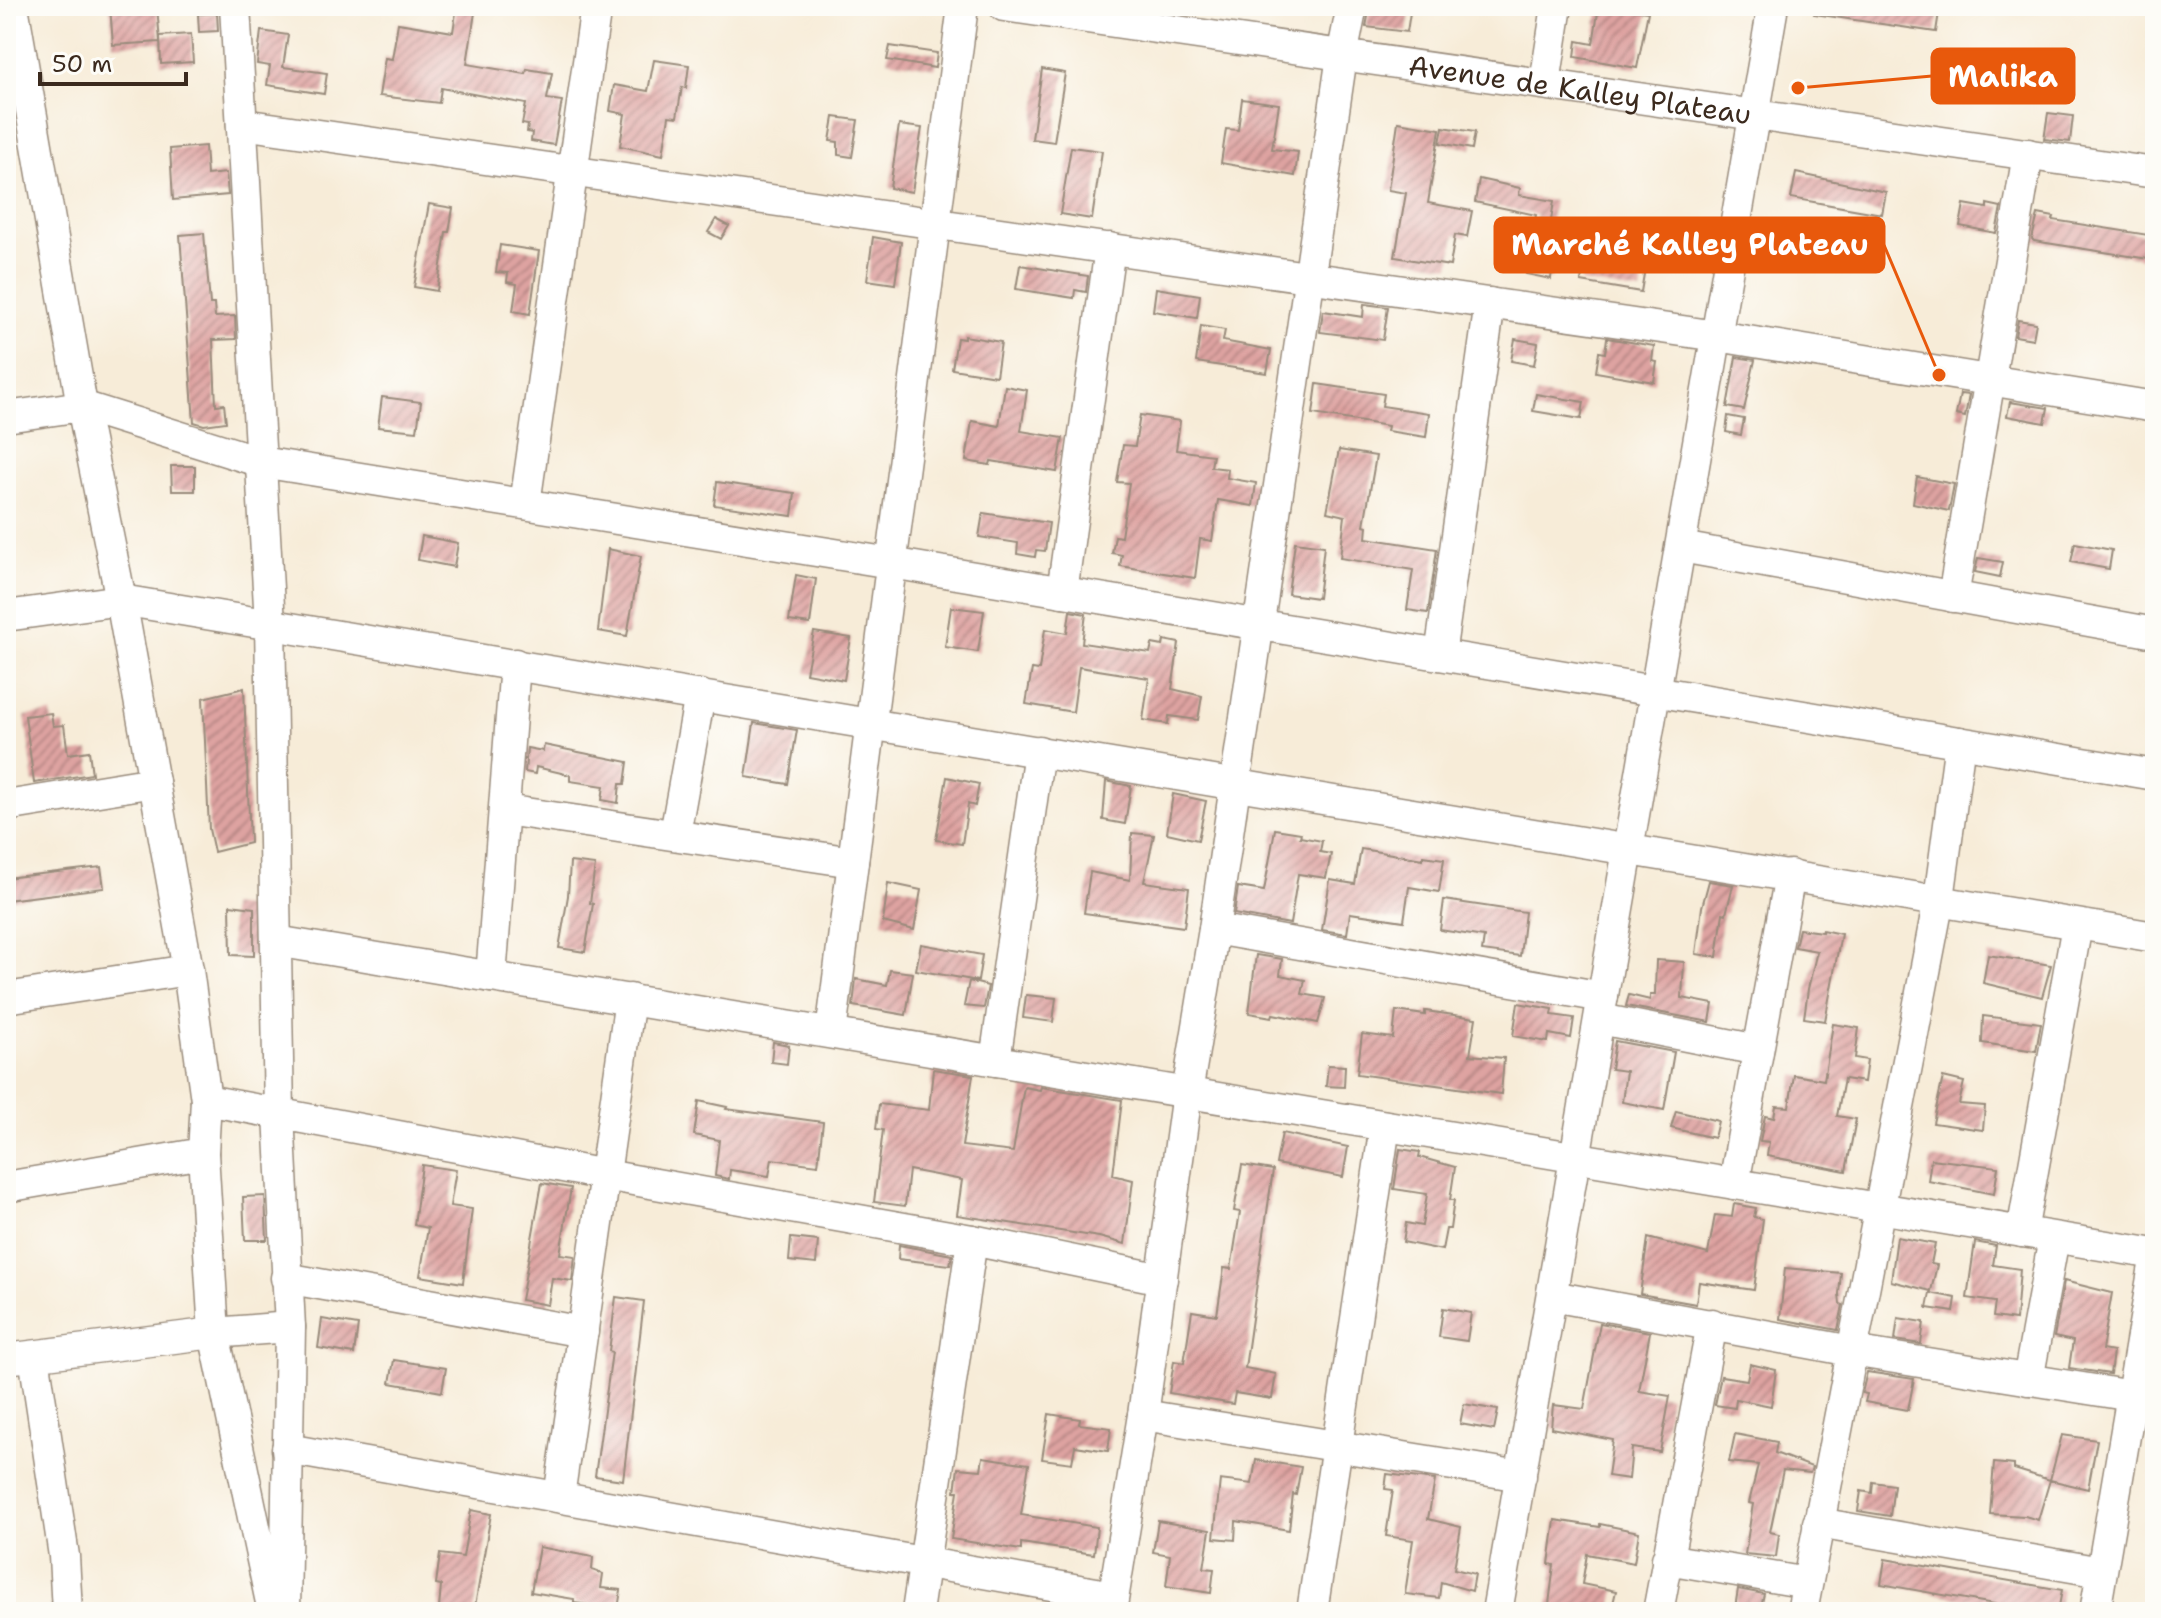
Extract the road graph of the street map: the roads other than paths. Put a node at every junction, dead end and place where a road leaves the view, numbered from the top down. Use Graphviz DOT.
graph roads {
  1 [pos="13,6"];
  2 [pos="235,6"];
  3 [pos="596,6"];
  4 [pos="963,6"];
  5 [pos="1004,6"];
  6 [pos="1352,6"];
  7 [pos="1557,6"];
  8 [pos="1773,6"];
  9 [pos="1342,56"];
  10 [pos="1545,83"];
  11 [pos="1755,114"];
  12 [pos="242,124"];
  13 [pos="2028,154"];
  14 [pos="573,171"];
  15 [pos="2155,173"];
  16 [pos="935,223"];
  17 [pos="1110,248"];
  18 [pos="1309,277"];
  19 [pos="1490,303"];
  20 [pos="1717,336"];
  21 [pos="1990,380"];
  22 [pos="82,406"];
  23 [pos="2155,407"];
  24 [pos="6,417"];
  25 [pos="261,462"];
  26 [pos="525,504"];
  27 [pos="1681,547"];
  28 [pos="891,563"];
  29 [pos="1062,592"];
  30 [pos="1953,597"];
  31 [pos="121,600"];
  32 [pos="6,616"];
  33 [pos="270,624"];
  34 [pos="1258,625"];
  35 [pos="2155,633"];
  36 [pos="1440,655"];
  37 [pos="515,664"];
  38 [pos="1656,691"];
  39 [pos="700,695"];
  40 [pos="871,723"];
  41 [pos="1960,742"];
  42 [pos="1039,751"];
  43 [pos="2155,775"];
  44 [pos="154,782"];
  45 [pos="1235,783"];
  46 [pos="6,806"];
  47 [pos="505,810"];
  48 [pos="675,834"];
  49 [pos="1629,848"];
  50 [pos="853,862"];
  51 [pos="1790,875"];
  52 [pos="1939,899"];
  53 [pos="2077,925"];
  54 [pos="1214,929"];
  55 [pos="2155,937"];
  56 [pos="276,941"];
  57 [pos="188,970"];
  58 [pos="491,977"];
  59 [pos="6,998"];
  60 [pos="630,999"];
  61 [pos="1601,1008"];
  62 [pos="831,1033"];
  63 [pos="1758,1050"];
  64 [pos="995,1061"];
  65 [pos="1187,1093"];
  66 [pos="206,1100"];
  67 [pos="279,1114"];
  68 [pos="1385,1126"];
  69 [pos="203,1153"];
  70 [pos="1576,1158"];
  71 [pos="605,1175"];
  72 [pos="1734,1184"];
  73 [pos="6,1187"];
  74 [pos="1880,1209"];
  75 [pos="2022,1232"];
  76 [pos="2054,1238"];
  77 [pos="972,1240"];
  78 [pos="2155,1257"];
  79 [pos="286,1278"];
  80 [pos="1162,1279"];
  81 [pos="1552,1296"];
  82 [pos="1712,1324"];
  83 [pos="290,1327"];
  84 [pos="583,1332"];
  85 [pos="214,1333"];
  86 [pos="1852,1351"];
  87 [pos="20,1358"];
  88 [pos="2028,1380"];
  89 [pos="2132,1396"];
  90 [pos="1143,1415"];
  91 [pos="1337,1446"];
  92 [pos="287,1449"];
  93 [pos="1521,1476"];
  94 [pos="559,1497"];
  95 [pos="1818,1523"];
  96 [pos="1667,1559"];
  97 [pos="925,1562"];
  98 [pos="2101,1572"];
  99 [pos="1804,1598"];
  100 [pos="1112,1604"];
  101 [pos="67,1612"];
  102 [pos="273,1612"];
  103 [pos="285,1612"];
  104 [pos="917,1612"];
  105 [pos="1312,1612"];
  106 [pos="1497,1612"];
  107 [pos="1658,1612"];
  108 [pos="2095,1612"];
  1 -- 22 [label="street"];
  2 -- 12 [label="street"];
  3 -- 14 [label="street"];
  4 -- 16 [label="street"];
  5 -- 9 [label="street, Avenue de Kalley Plateau"];
  6 -- 9 [label="street"];
  7 -- 10 [label="street"];
  8 -- 11 [label="street"];
  9 -- 10 [label="street, Avenue de Kalley Plateau"];
  9 -- 18 [label="street"];
  10 -- 11 [label="street, Avenue de Kalley Plateau"];
  11 -- 13 [label="street, Avenue de Kalley Plateau"];
  11 -- 20 [label="street"];
  12 -- 14 [label="street"];
  12 -- 25 [label="street"];
  13 -- 15 [label="street, Avenue de Kalley Plateau"];
  13 -- 21 [label="street"];
  14 -- 16 [label="street"];
  14 -- 26 [label="street"];
  16 -- 17 [label="street"];
  16 -- 28 [label="street"];
  17 -- 18 [label="street"];
  17 -- 29 [label="street"];
  18 -- 19 [label="street"];
  18 -- 34 [label="street"];
  19 -- 20 [label="street"];
  19 -- 36 [label="street"];
  20 -- 21 [label="street"];
  20 -- 27 [label="street"];
  21 -- 23 [label="street"];
  21 -- 30 [label="street"];
  22 -- 24 [label="street"];
  22 -- 25 [label="street"];
  22 -- 31 [label="street"];
  25 -- 26 [label="street"];
  25 -- 33 [label="street"];
  26 -- 28 [label="street"];
  27 -- 30 [label="street"];
  27 -- 38 [label="street"];
  28 -- 29 [label="street"];
  28 -- 40 [label="street"];
  29 -- 34 [label="street"];
  30 -- 35 [label="street"];
  31 -- 32 [label="street"];
  31 -- 33 [label="street"];
  31 -- 44 [label="street"];
  33 -- 37 [label="street"];
  33 -- 56 [label="street"];
  34 -- 36 [label="street"];
  34 -- 45 [label="street"];
  36 -- 38 [label="street"];
  37 -- 39 [label="street"];
  37 -- 47 [label="street"];
  38 -- 41 [label="street"];
  38 -- 49 [label="street"];
  39 -- 40 [label="street"];
  39 -- 48 [label="street"];
  40 -- 42 [label="street"];
  40 -- 50 [label="street"];
  41 -- 43 [label="street"];
  41 -- 52 [label="street"];
  42 -- 45 [label="street"];
  42 -- 64 [label="street"];
  44 -- 46 [label="street"];
  44 -- 57 [label="street"];
  45 -- 49 [label="street"];
  45 -- 54 [label="street"];
  47 -- 48 [label="street"];
  47 -- 58 [label="street"];
  48 -- 50 [label="street"];
  49 -- 51 [label="street"];
  49 -- 61 [label="street"];
  50 -- 62 [label="street"];
  51 -- 52 [label="street"];
  51 -- 63 [label="street"];
  52 -- 53 [label="street"];
  52 -- 74 [label="street"];
  53 -- 55 [label="street"];
  53 -- 75 [label="street"];
  54 -- 61 [label="street"];
  54 -- 65 [label="street"];
  56 -- 58 [label="street"];
  56 -- 67 [label="street"];
  57 -- 59 [label="street"];
  57 -- 66 [label="street"];
  58 -- 60 [label="street"];
  60 -- 62 [label="street"];
  60 -- 71 [label="street"];
  61 -- 63 [label="street"];
  61 -- 70 [label="street"];
  62 -- 64 [label="street"];
  63 -- 72 [label="street"];
  64 -- 65 [label="street"];
  65 -- 68 [label="street"];
  65 -- 80 [label="street"];
  66 -- 67 [label="street"];
  66 -- 69 [label="street"];
  67 -- 71 [label="street"];
  67 -- 79 [label="street"];
  68 -- 70 [label="street"];
  68 -- 91 [label="street"];
  69 -- 73 [label="street"];
  69 -- 85 [label="street"];
  70 -- 72 [label="street"];
  70 -- 81 [label="street"];
  71 -- 77 [label="street"];
  71 -- 84 [label="street"];
  72 -- 74 [label="street"];
  74 -- 75 [label="street"];
  74 -- 86 [label="street"];
  75 -- 76 [label="street"];
  76 -- 78 [label="street"];
  76 -- 88 [label="street"];
  77 -- 80 [label="street"];
  77 -- 97 [label="street"];
  78 -- 89 [label="street"];
  79 -- 83 [label="street"];
  79 -- 84 [label="street"];
  80 -- 90 [label="street"];
  81 -- 82 [label="street"];
  81 -- 93 [label="street"];
  82 -- 86 [label="street"];
  82 -- 96 [label="street"];
  83 -- 85 [label="street"];
  83 -- 92 [label="street"];
  84 -- 94 [label="street"];
  85 -- 87 [label="street"];
  85 -- 102 [label="street"];
  86 -- 88 [label="street"];
  86 -- 95 [label="street"];
  87 -- 101 [label="street"];
  88 -- 89 [label="street"];
  89 -- 98 [label="street"];
  90 -- 91 [label="street"];
  90 -- 100 [label="street"];
  91 -- 93 [label="street"];
  91 -- 105 [label="street"];
  92 -- 94 [label="street"];
  92 -- 103 [label="street"];
  93 -- 106 [label="street"];
  94 -- 97 [label="street"];
  95 -- 98 [label="street"];
  95 -- 99 [label="street"];
  96 -- 99 [label="street"];
  96 -- 107 [label="street"];
  97 -- 100 [label="street"];
  97 -- 104 [label="street"];
  98 -- 108 [label="street"];
}
